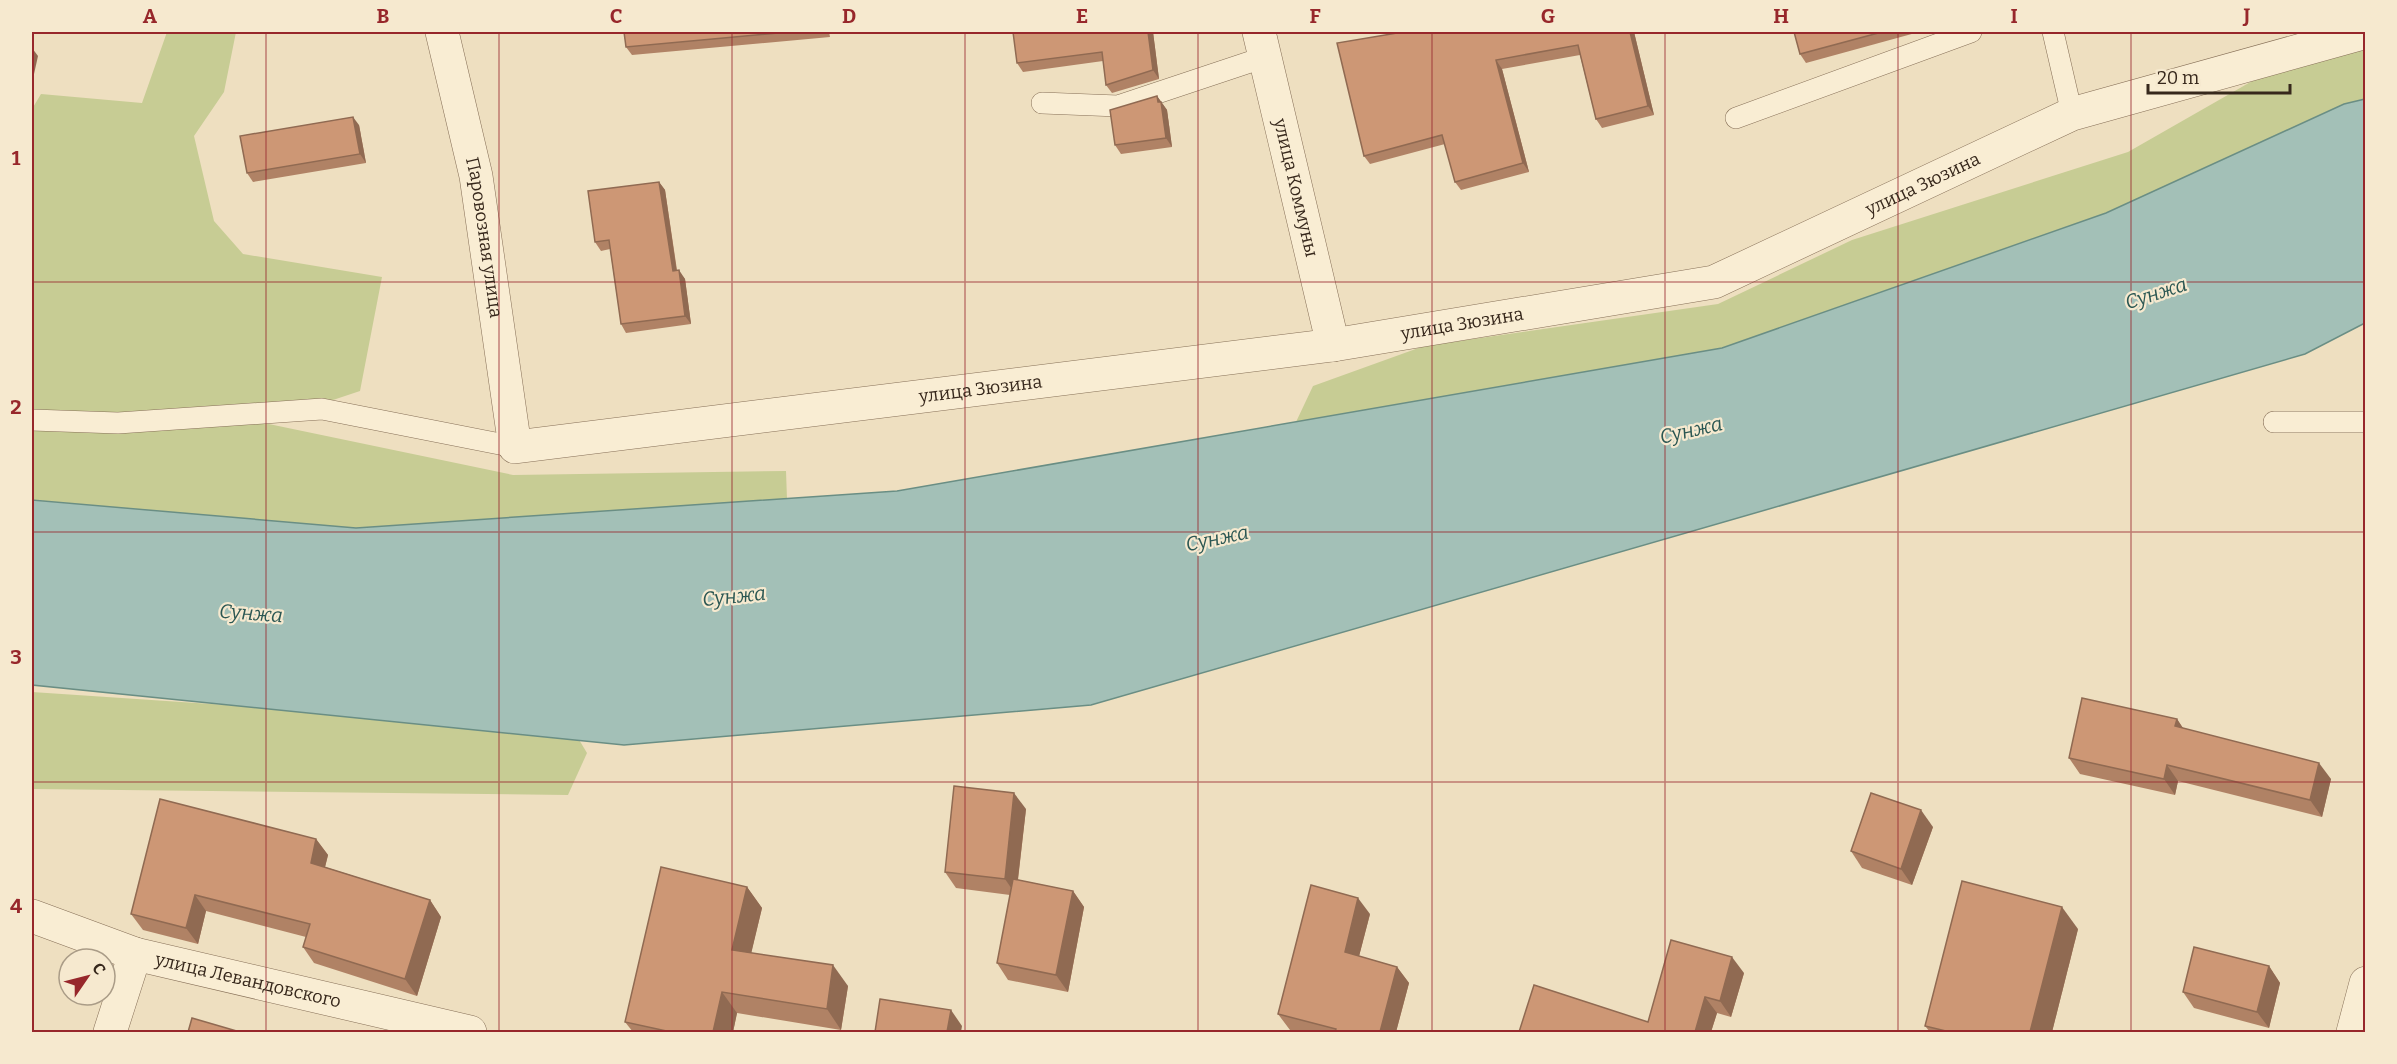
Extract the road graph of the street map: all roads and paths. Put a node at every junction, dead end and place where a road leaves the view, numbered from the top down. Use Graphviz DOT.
graph roads {
  1 [pos="446,32"];
  2 [pos="1971,32"];
  3 [pos="2053,32"];
  4 [pos="2366,32"];
  5 [pos="1262,44"];
  6 [pos="1042,103"];
  7 [pos="2072,114"];
  8 [pos="1736,118"];
  9 [pos="1333,345"];
  10 [pos="32,420"];
  11 [pos="2274,422"];
  12 [pos="2366,422"];
  13 [pos="515,447"];
  14 [pos="32,916"];
  15 [pos="135,954"];
  16 [pos="2366,984"];
  17 [pos="110,1032"];
  18 [pos="470,1032"];
  19 [pos="2353,1032"];
  1 -- 13 [label="street, Паровозная улица"];
  2 -- 8 [label="lane"];
  3 -- 7 [label="lane"];
  4 -- 7 [label="street, улица Зюзина"];
  5 -- 6 [label="lane"];
  5 -- 9 [label="street, улица Коммуны"];
  7 -- 9 [label="street, улица Зюзина"];
  9 -- 13 [label="street, улица Зюзина"];
  10 -- 13 [label="lane"];
  11 -- 12 [label="lane"];
  14 -- 15 [label="street, улица Левандовского"];
  15 -- 17 [label="street"];
  15 -- 18 [label="street, улица Левандовского"];
  16 -- 19 [label="street"];
}
